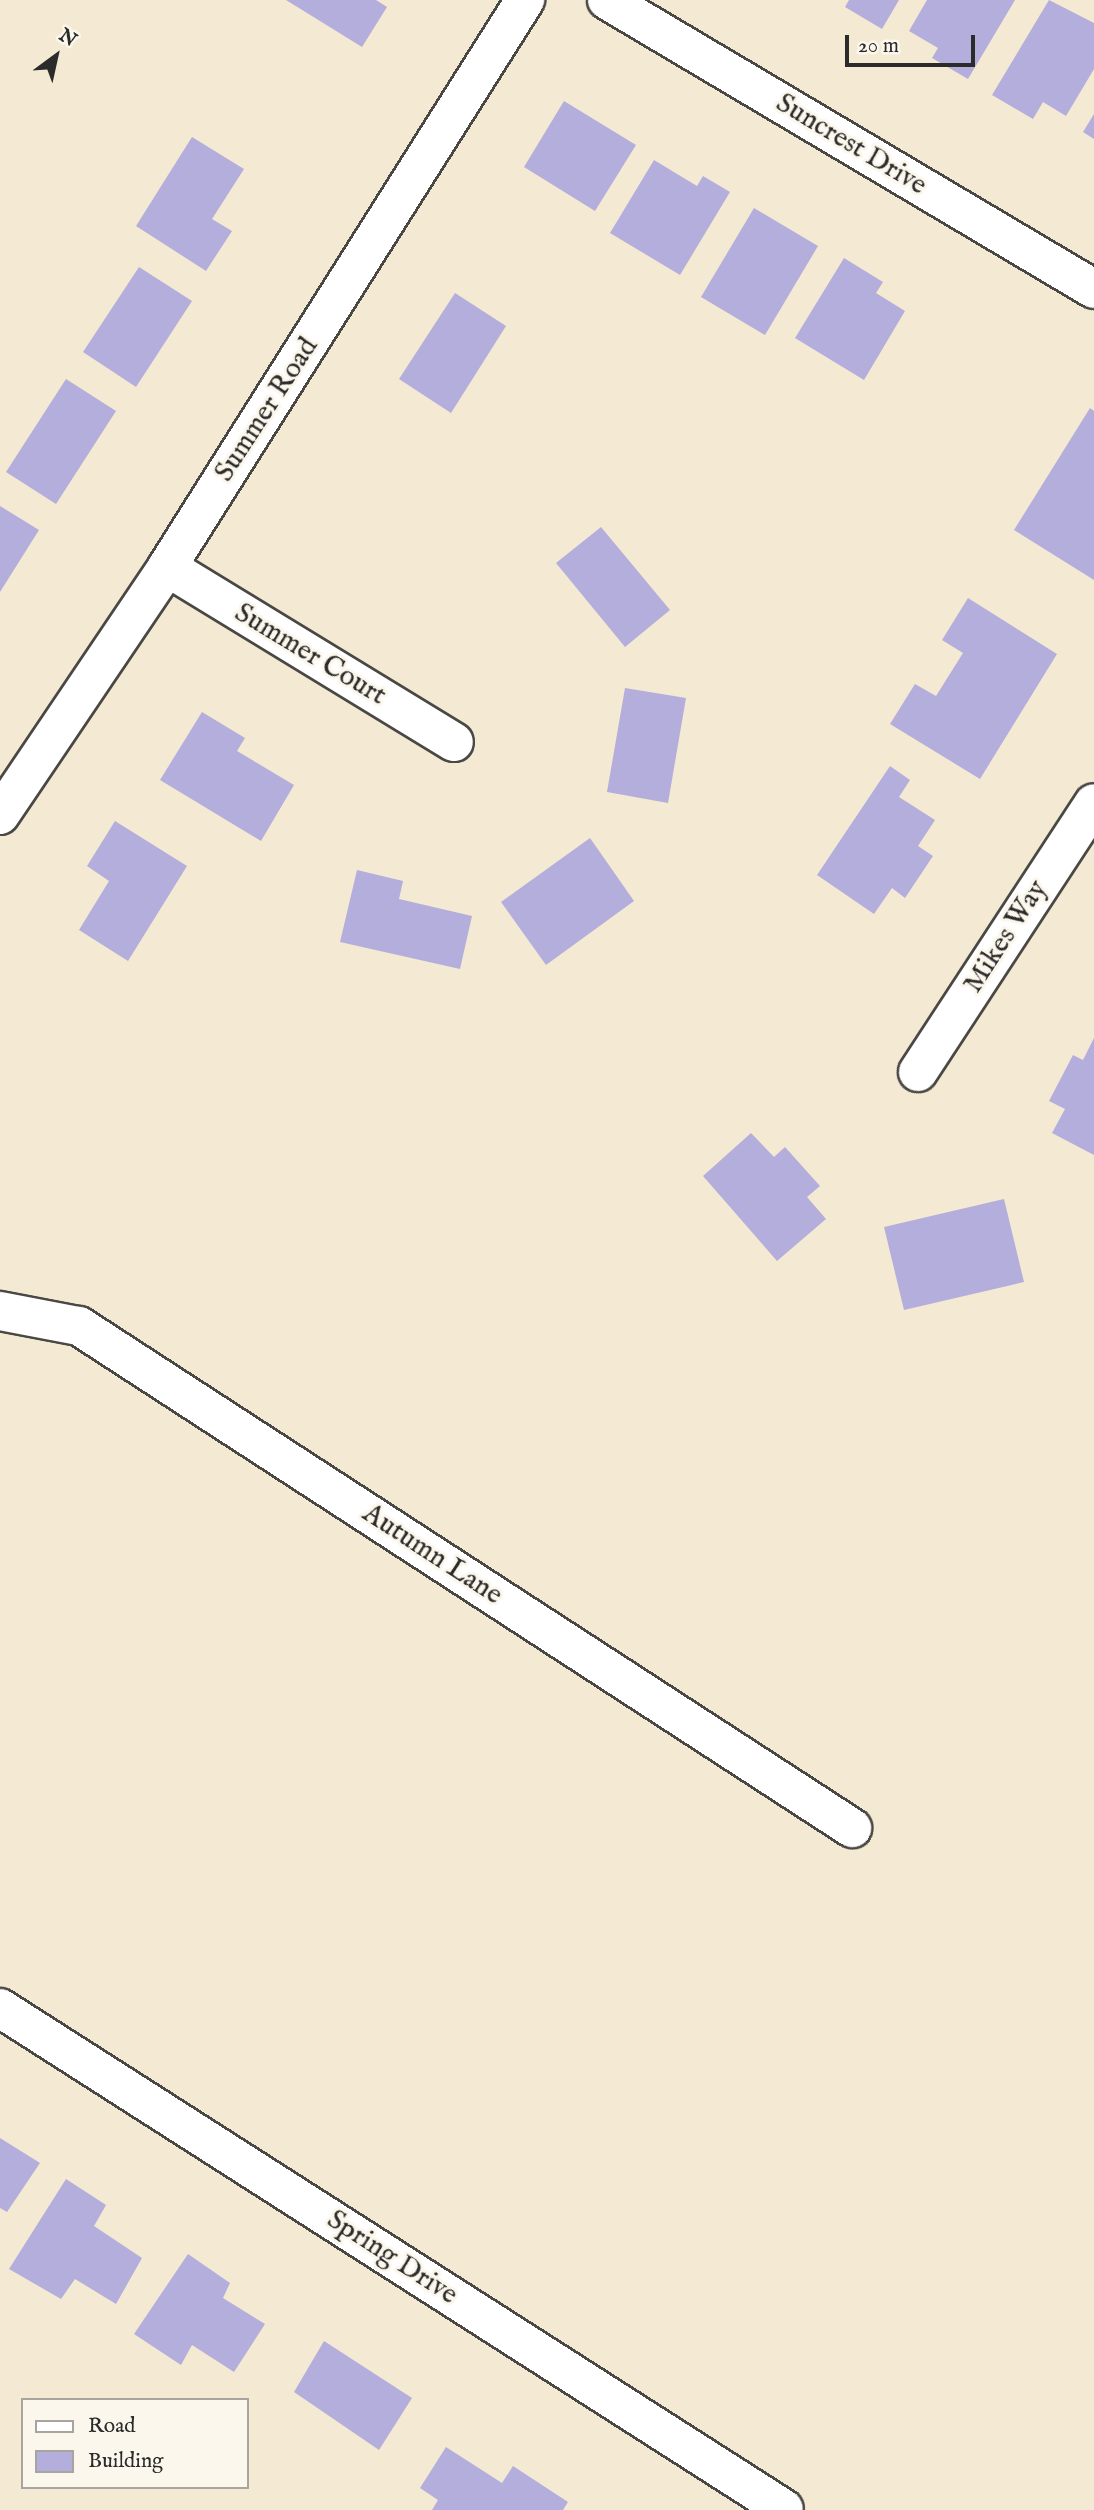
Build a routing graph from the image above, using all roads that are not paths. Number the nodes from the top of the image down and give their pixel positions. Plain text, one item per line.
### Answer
1 (525, 0) edge
2 (607, 0) edge
3 (1094, 289) edge
4 (167, 567) junction
5 (454, 742) dead end
6 (1094, 803) edge
7 (0, 816) edge
8 (918, 1072) dead end
9 (0, 1311) edge
10 (852, 1828) dead end
11 (0, 2008) edge
12 (784, 2509) edge

1 - 4 street, Summer Road
2 - 3 street, Suncrest Drive
4 - 5 street, Summer Court
4 - 7 street, Summer Road
6 - 8 street, Mikes Way
9 - 10 street, Autumn Lane
11 - 12 street, Spring Drive

